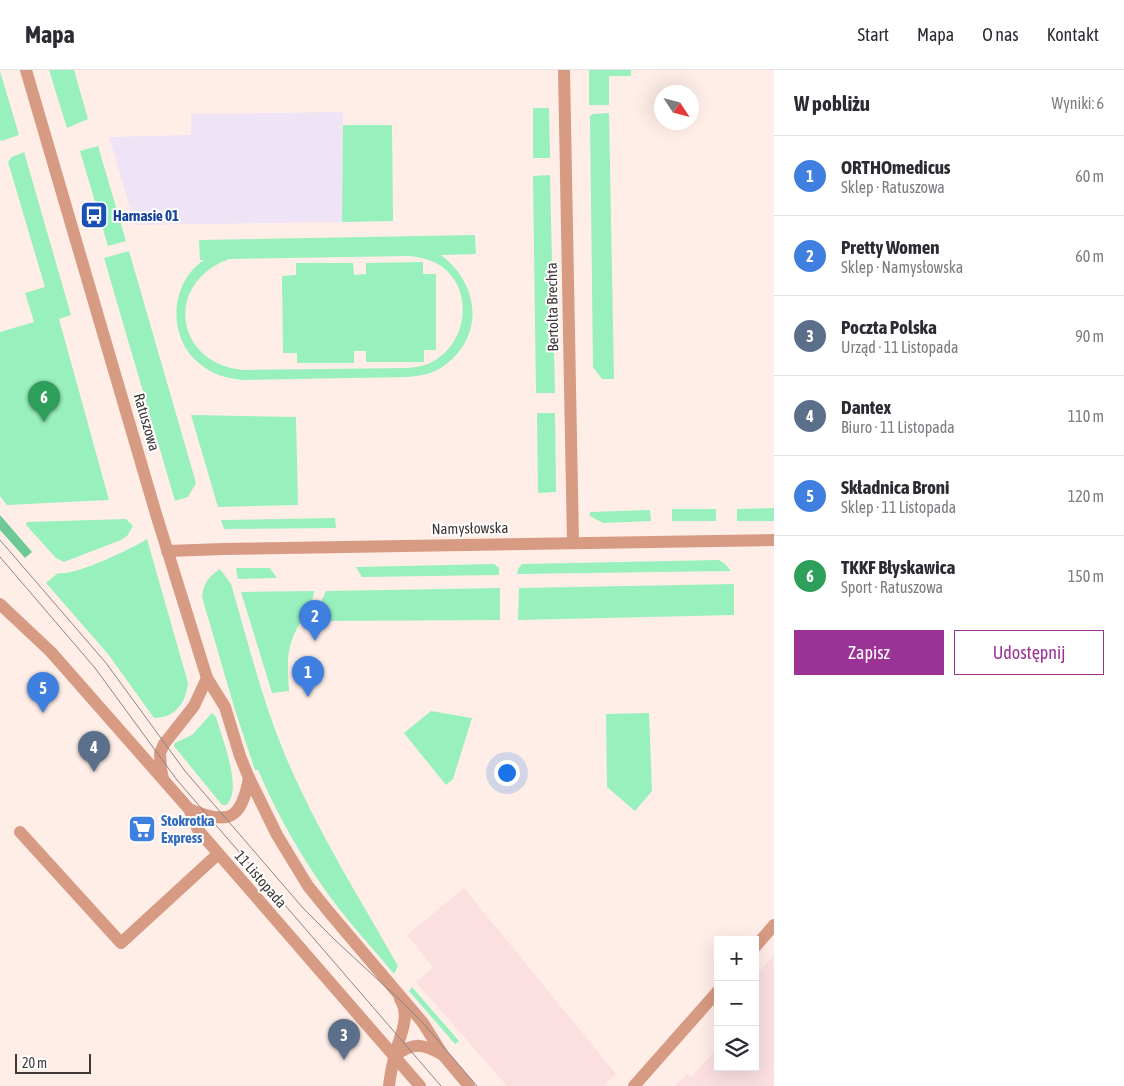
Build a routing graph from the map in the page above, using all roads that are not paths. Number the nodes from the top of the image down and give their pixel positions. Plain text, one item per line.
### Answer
1 (26, 70) edge
2 (564, 70) edge
3 (774, 540) edge
4 (573, 543) junction
5 (167, 551) junction
6 (0, 604) edge
7 (207, 678) junction
8 (249, 778) junction
9 (163, 780) junction
10 (189, 809) junction
11 (20, 832) dead end
12 (218, 854) junction
13 (774, 925) edge
14 (759, 942) edge
15 (395, 990) junction
16 (714, 996) edge
17 (442, 1055) junction
18 (394, 1056) junction
19 (389, 1086) edge
20 (420, 1086) edge
21 (469, 1086) edge
22 (634, 1086) edge

1 - 5 street, Ratuszowa
2 - 4 street, Bertolta Brechta
3 - 4 street, Namysłowska
4 - 5 street, Namysłowska
5 - 7 street, Ratuszowa
6 - 9 street, 11 Listopada
7 - 8 street, Ratuszowa
7 - 9 street
8 - 10 street
8 - 15 street, 11 Listopada
9 - 10 street, 11 Listopada
10 - 12 street, 11 Listopada
11 - 12 street
12 - 18 street, 11 Listopada
13 - 14 street
15 - 17 street, 11 Listopada
15 - 18 street
16 - 22 street
17 - 18 street
17 - 21 street, 11 Listopada
18 - 19 street
18 - 20 street, 11 Listopada

